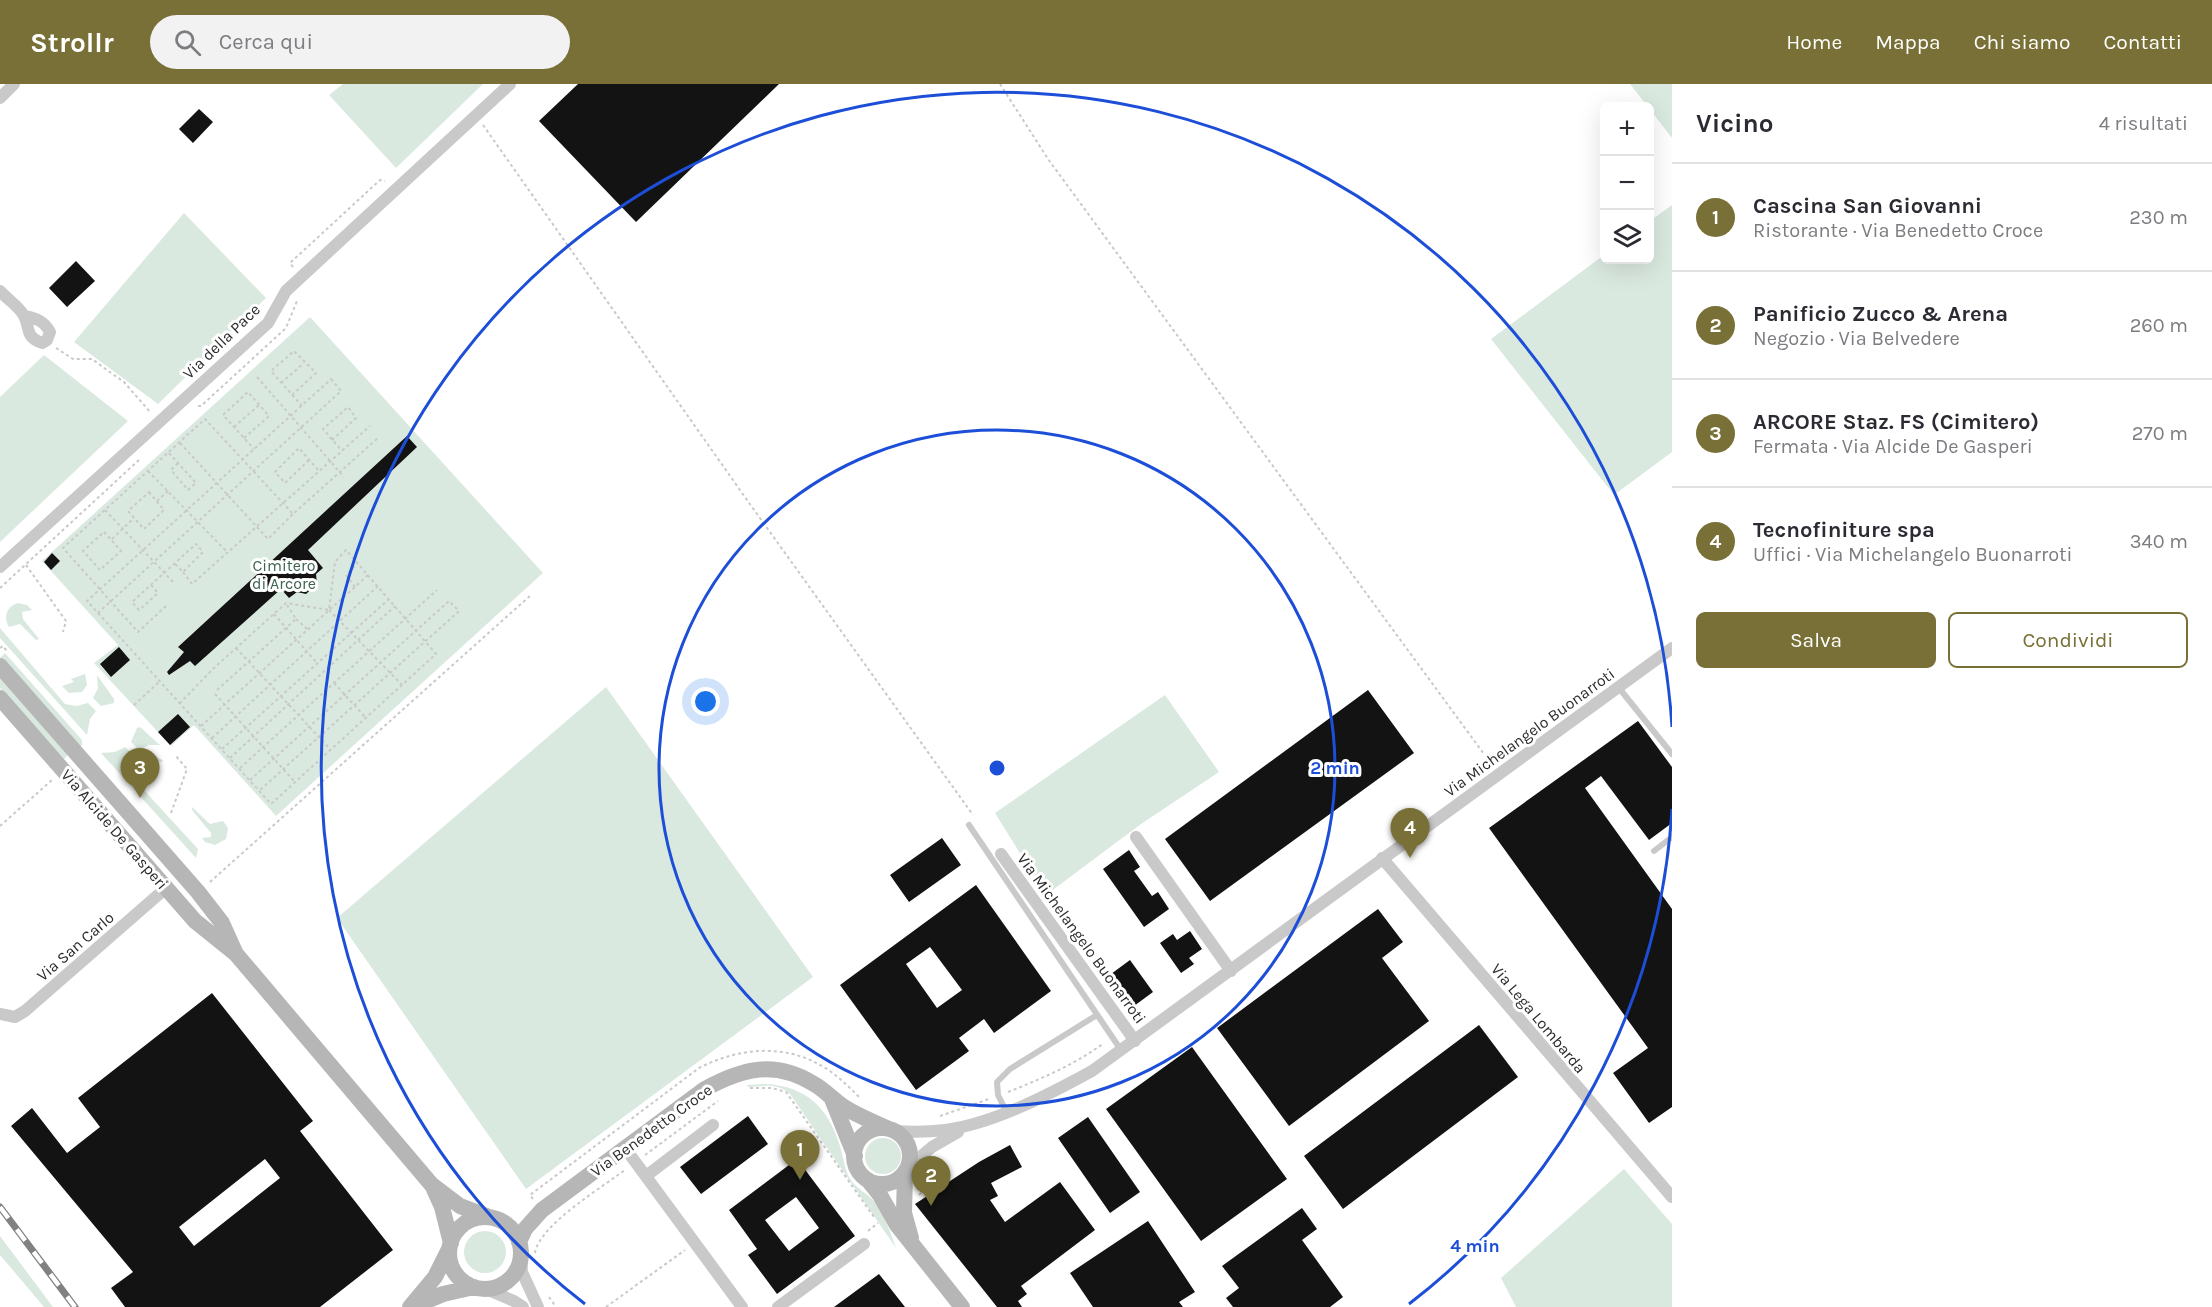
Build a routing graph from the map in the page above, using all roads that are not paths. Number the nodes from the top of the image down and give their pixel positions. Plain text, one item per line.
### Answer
1 (14, 84) edge
2 (510, 84) edge
3 (0, 98) edge
4 (0, 291) edge
5 (47, 340) road end
6 (0, 567) edge
7 (1672, 648) edge
8 (0, 666) edge
9 (1618, 687) junction
10 (0, 698) edge
11 (1672, 754) edge
12 (969, 825) dead end
13 (1136, 837) dead end
14 (1672, 837) edge
15 (1654, 851) dead end
16 (1001, 854) dead end
17 (1382, 858) junction
18 (183, 875) junction
19 (166, 888) junction
20 (236, 954) junction
21 (1231, 971) junction
22 (0, 1014) edge
23 (1097, 1015) junction
24 (1135, 1041) junction
25 (1122, 1050) junction
26 (832, 1099) junction
27 (1006, 1111) junction
28 (972, 1124) junction
29 (713, 1125) dead end
30 (892, 1130) junction
31 (625, 1148) junction
32 (855, 1156) junction
33 (906, 1170) junction
34 (646, 1176) junction
35 (868, 1180) junction
36 (431, 1184) junction
37 (1672, 1197) edge
38 (542, 1210) junction
39 (493, 1218) junction
40 (864, 1244) dead end
41 (450, 1246) junction
42 (914, 1247) junction
43 (525, 1251) junction
44 (480, 1288) junction
45 (411, 1307) edge
46 (523, 1307) edge
47 (538, 1307) edge
48 (742, 1307) edge
49 (777, 1307) edge
50 (962, 1307) edge

1 - 3 street
2 - 6 street, Via della Pace
4 - 5 street
7 - 9 street, Via Michelangelo Buonarroti
8 - 18 street, Via Alcide De Gasperi
9 - 11 lane
9 - 17 street, Via Michelangelo Buonarroti
10 - 19 street, Via Alcide De Gasperi
12 - 23 lane
13 - 21 street
14 - 15 lane
16 - 24 street, Via Michelangelo Buonarroti
17 - 21 street, Via Michelangelo Buonarroti
17 - 37 street, Via Lega Lombarda
18 - 19 lane
18 - 20 street, Via Alcide De Gasperi
19 - 20 street, Via Alcide De Gasperi
19 - 22 street, Via San Carlo
20 - 36 street, Via Alcide De Gasperi
21 - 24 street, Via Michelangelo Buonarroti
23 - 25 lane
23 - 27 lane
24 - 25 street, Via Michelangelo Buonarroti
25 - 27 street, Via Michelangelo Buonarroti
26 - 30 street, Via Benedetto Croce
26 - 31 street, Via Benedetto Croce
26 - 32 street
27 - 28 street, Via Michelangelo Buonarroti
28 - 30 street, Via Michelangelo Buonarroti
28 - 33 street, Via Michelangelo Buonarroti
29 - 34 street
30 - 32 street
30 - 33 street
31 - 34 street
31 - 38 street, Via Benedetto Croce
32 - 35 street
33 - 35 street
33 - 42 street
34 - 48 street
35 - 42 street
36 - 39 street, Via Alcide De Gasperi
36 - 41 street, Via Alcide De Gasperi
38 - 39 street, Via Benedetto Croce
38 - 43 street, Via Benedetto Croce
39 - 41 street
39 - 43 street
40 - 49 street
41 - 44 street
41 - 45 street
42 - 50 street
43 - 44 street
43 - 47 street
44 - 45 street
44 - 46 street

